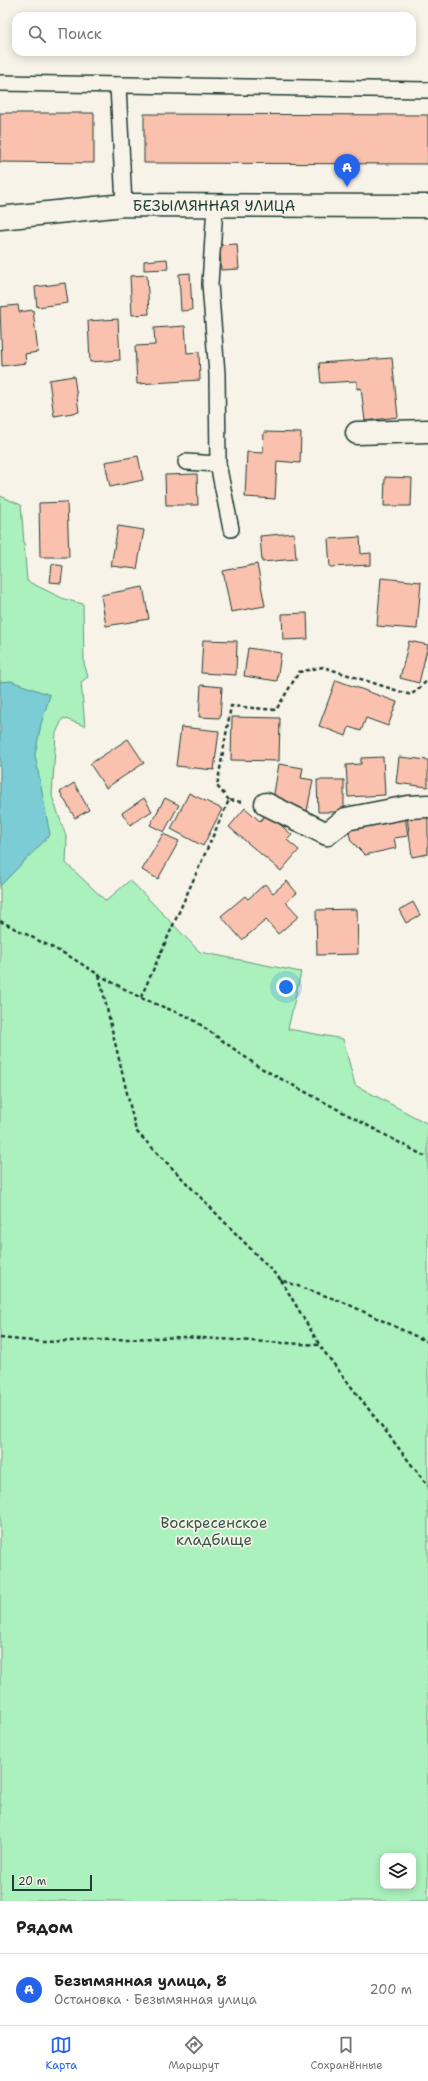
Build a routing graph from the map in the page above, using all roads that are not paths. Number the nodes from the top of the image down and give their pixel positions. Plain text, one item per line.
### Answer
1 (0, 83) edge
2 (118, 85) junction
3 (428, 90) edge
4 (124, 205) junction
5 (428, 206) edge
6 (215, 207) junction
7 (0, 218) edge
8 (428, 431) edge
9 (357, 433) dead end
10 (186, 462) dead end
11 (218, 464) junction
12 (231, 529) dead end
13 (266, 804) road end
14 (428, 806) edge

1 - 2 lane
2 - 3 lane
2 - 4 lane
4 - 6 street, БЕЗЫМЯННАЯ УЛИЦА
4 - 7 street, БЕЗЫМЯННАЯ УЛИЦА
5 - 6 street, БЕЗЫМЯННАЯ УЛИЦА
6 - 11 lane
8 - 9 street
10 - 11 lane
11 - 12 lane
13 - 14 street

